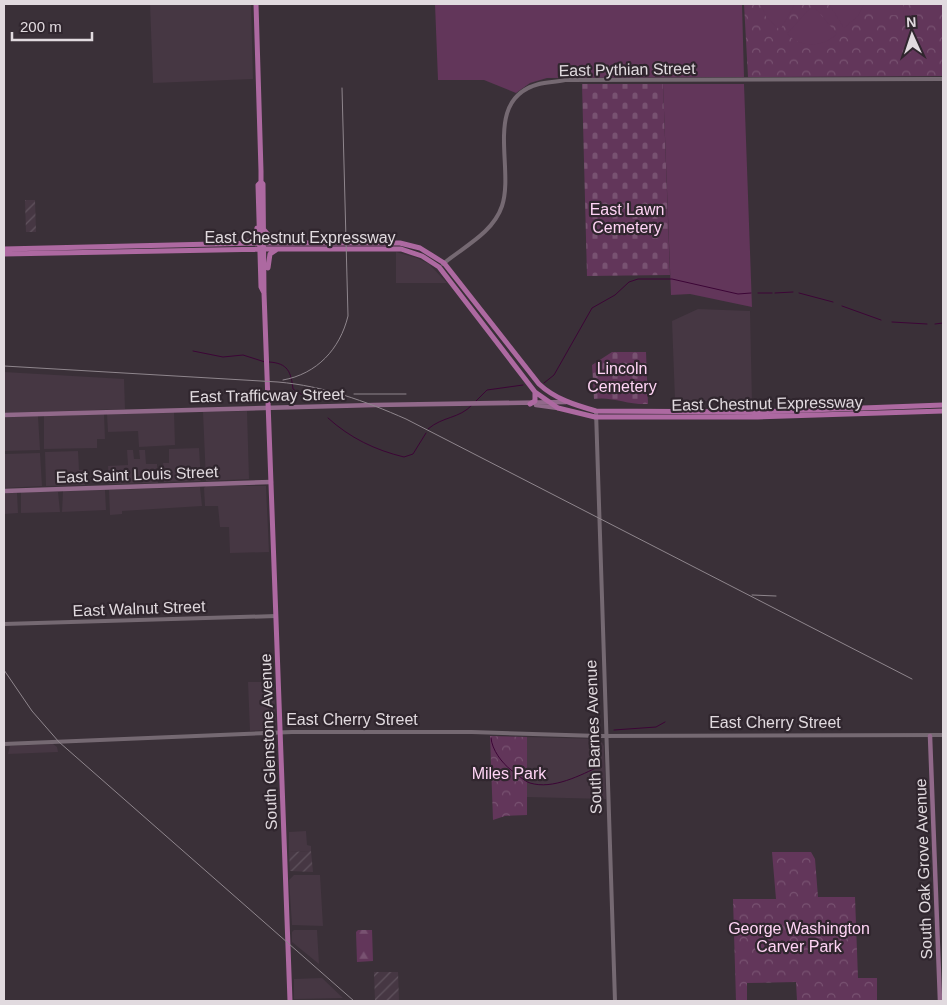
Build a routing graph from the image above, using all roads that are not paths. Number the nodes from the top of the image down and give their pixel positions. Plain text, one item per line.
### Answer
1 (256, 4) edge
2 (943, 79) edge
3 (261, 182) junction
4 (259, 226) junction
5 (265, 230) junction
6 (319, 243) junction
7 (239, 244) junction
8 (262, 246) junction
9 (4, 249) edge
10 (279, 249) junction
11 (201, 250) junction
12 (4, 254) edge
13 (260, 262) junction
14 (441, 265) junction
15 (266, 286) junction
16 (264, 293) junction
17 (534, 392) junction
18 (549, 402) junction
19 (568, 403) junction
20 (530, 404) junction
21 (943, 405) edge
22 (558, 408) junction
23 (943, 411) edge
24 (595, 414) junction
25 (4, 415) edge
26 (271, 482) junction
27 (4, 491) edge
28 (276, 616) junction
29 (4, 624) edge
30 (280, 732) junction
31 (607, 735) junction
32 (930, 736) junction
33 (943, 736) edge
34 (4, 744) edge
35 (290, 1001) edge
36 (615, 1001) edge
37 (940, 1001) edge

1 - 3 main road
2 - 14 street, East Pythian Street
3 - 4 main road
3 - 5 main road
4 - 7 main road
4 - 8 main road
5 - 6 main road
5 - 8 main road
6 - 8 main road, East Chestnut Expressway
6 - 14 main road, East Chestnut Expressway
7 - 8 main road, East Chestnut Expressway
7 - 9 main road, East Chestnut Expressway
8 - 10 main road, East Chestnut Expressway
8 - 11 main road, East Chestnut Expressway
8 - 13 main road
8 - 15 main road
10 - 14 main road, East Chestnut Expressway
10 - 15 main road
11 - 12 main road, East Chestnut Expressway
11 - 13 main road
13 - 16 main road
14 - 17 main road, East Chestnut Expressway
14 - 19 main road, East Chestnut Expressway
15 - 16 main road
16 - 26 main road, South Glenstone Avenue
17 - 18 main road, East Chestnut Expressway
17 - 20 main road
18 - 19 main road, East Trafficway Street
18 - 20 main road, East Trafficway Street
18 - 22 main road, East Chestnut Expressway
19 - 24 main road, East Chestnut Expressway
20 - 22 main road, East Trafficway Street
20 - 25 main road, East Trafficway Street
21 - 24 main road, East Chestnut Expressway
22 - 24 main road, East Chestnut Expressway
23 - 24 main road, East Chestnut Expressway
24 - 31 street, South Barnes Avenue
26 - 27 main road, East Saint Louis Street
26 - 28 main road, South Glenstone Avenue
28 - 29 street, East Walnut Street
28 - 30 main road, South Glenstone Avenue
30 - 31 street, East Cherry Street
30 - 34 street, East Cherry Street
30 - 35 main road, South Glenstone Avenue
31 - 32 street, East Cherry Street
31 - 36 street, South Barnes Avenue
32 - 33 street, East Cherry Street
32 - 37 main road, South Oak Grove Avenue

